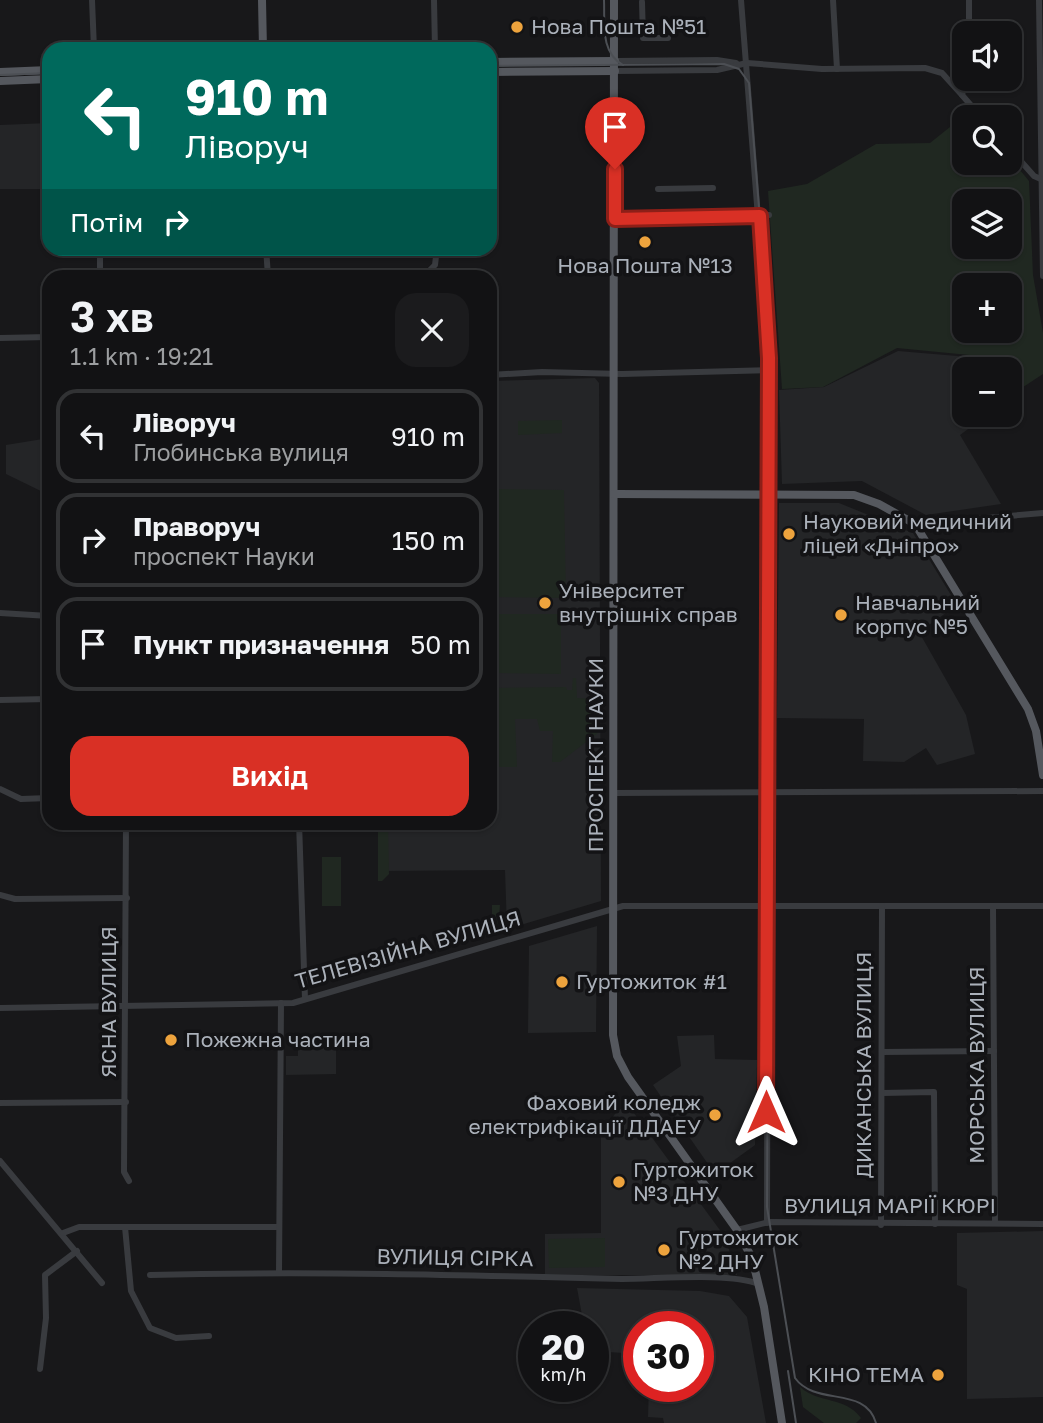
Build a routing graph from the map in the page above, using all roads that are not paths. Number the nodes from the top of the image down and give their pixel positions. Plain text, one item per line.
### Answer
1 (92, 0) edge
2 (262, 0) edge
3 (434, 0) edge
4 (614, 0) edge
5 (741, 0) edge
6 (833, 0) edge
7 (969, 0) edge
8 (1039, 0) edge
9 (642, 2) dead end
10 (969, 21) edge
11 (668, 38) dead end
12 (94, 42) edge
13 (263, 42) edge
14 (435, 42) edge
15 (615, 61) junction
16 (497, 62) edge
17 (738, 63) junction
18 (747, 63) junction
19 (836, 69) junction
20 (42, 70) edge
21 (615, 71) junction
22 (0, 72) edge
23 (497, 72) edge
24 (42, 79) edge
25 (0, 81) edge
26 (1042, 88) edge
27 (963, 91) edge
28 (962, 96) junction
29 (970, 105) edge
30 (1022, 162) edge
31 (1043, 180) edge
32 (713, 188) dead end
33 (658, 189) dead end
34 (769, 215) dead end
35 (760, 216) junction
36 (615, 219) junction
37 (1043, 276) edge
38 (42, 337) edge
39 (0, 338) edge
40 (769, 370) junction
41 (614, 373) junction
42 (497, 375) edge
43 (614, 494) junction
44 (768, 494) junction
45 (1043, 513) edge
46 (915, 524) junction
47 (0, 613) edge
48 (42, 616) edge
49 (42, 699) edge
50 (0, 700) edge
51 (1043, 775) edge
52 (0, 789) edge
53 (1043, 791) edge
54 (613, 793) junction
55 (767, 794) junction
56 (42, 798) edge
57 (126, 830) edge
58 (299, 830) edge
59 (0, 895) edge
60 (127, 898) junction
61 (766, 905) junction
62 (882, 906) junction
63 (1043, 906) edge
64 (993, 907) junction
65 (613, 909) junction
66 (305, 999) junction
67 (281, 1003) junction
68 (127, 1007) junction
69 (0, 1008) edge
70 (994, 1051) junction
71 (882, 1052) junction
72 (882, 1093) junction
73 (0, 1102) edge
74 (126, 1102) junction
75 (0, 1161) edge
76 (129, 1181) dead end
77 (767, 1223) junction
78 (995, 1223) junction
79 (935, 1224) junction
80 (1043, 1224) edge
81 (881, 1225) junction
82 (125, 1227) junction
83 (278, 1227) junction
84 (737, 1230) junction
85 (63, 1233) junction
86 (76, 1251) junction
87 (279, 1273) junction
88 (150, 1275) dead end
89 (102, 1283) dead end
90 (759, 1284) junction
91 (209, 1336) dead end
92 (40, 1369) dead end
93 (782, 1423) edge

1 - 12 street
2 - 13 main road
3 - 14 street
4 - 15 main road, ПРОСПЕКТ НАУКИ
5 - 18 street
6 - 19 street
7 - 10 street
8 - 26 street
9 - 11 street
15 - 16 main road
15 - 17 street
15 - 21 main road, ПРОСПЕКТ НАУКИ
17 - 18 street
17 - 21 street
18 - 19 street
18 - 35 street
19 - 28 street
20 - 22 main road
21 - 23 main road
21 - 36 main road, ПРОСПЕКТ НАУКИ
24 - 25 main road
26 - 31 street
27 - 28 street
28 - 29 street
30 - 31 street
31 - 37 street
32 - 33 street
34 - 35 street
35 - 36 street
35 - 40 street
36 - 41 main road, ПРОСПЕКТ НАУКИ
38 - 39 street
40 - 41 street
40 - 44 street
41 - 42 street
41 - 43 main road, ПРОСПЕКТ НАУКИ
43 - 44 main road
43 - 54 main road, ПРОСПЕКТ НАУКИ
44 - 46 main road
44 - 55 street
45 - 46 street
46 - 51 main road
47 - 48 street
49 - 50 street
52 - 56 street
53 - 55 street
54 - 55 street
54 - 65 main road, ПРОСПЕКТ НАУКИ
55 - 61 street
57 - 60 street, ЯСНА ВУЛИЦЯ
58 - 66 street
59 - 60 street
60 - 68 street, ЯСНА ВУЛИЦЯ
61 - 62 street, ТЕЛЕВІЗІЙНА ВУЛИЦЯ
61 - 65 street, ТЕЛЕВІЗІЙНА ВУЛИЦЯ
61 - 77 street
62 - 64 street, ТЕЛЕВІЗІЙНА ВУЛИЦЯ
62 - 71 street, ДИКАНСЬКА ВУЛИЦЯ
63 - 64 street, ТЕЛЕВІЗІЙНА ВУЛИЦЯ
64 - 70 street, МОРСЬКА ВУЛИЦЯ
65 - 66 street, ТЕЛЕВІЗІЙНА ВУЛИЦЯ
65 - 84 main road, ПРОСПЕКТ НАУКИ
66 - 67 street, ТЕЛЕВІЗІЙНА ВУЛИЦЯ
67 - 68 street, ТЕЛЕВІЗІЙНА ВУЛИЦЯ
67 - 83 street
68 - 69 street, ТЕЛЕВІЗІЙНА ВУЛИЦЯ
68 - 74 street, ЯСНА ВУЛИЦЯ
70 - 71 street
70 - 78 street, МОРСЬКА ВУЛИЦЯ
71 - 72 street, ДИКАНСЬКА ВУЛИЦЯ
72 - 79 street
72 - 81 street, ДИКАНСЬКА ВУЛИЦЯ
73 - 74 street
74 - 76 street, ЯСНА ВУЛИЦЯ
75 - 85 street
77 - 81 street, ВУЛИЦЯ МАРІЇ КЮРІ
77 - 84 street, ВУЛИЦЯ МАРІЇ КЮРІ
78 - 79 street, ВУЛИЦЯ МАРІЇ КЮРІ
78 - 80 street, ВУЛИЦЯ МАРІЇ КЮРІ
79 - 81 street, ВУЛИЦЯ МАРІЇ КЮРІ
82 - 83 street
82 - 85 street
82 - 91 street
83 - 87 street
84 - 90 main road, ПРОСПЕКТ НАУКИ
85 - 86 street
86 - 89 street
86 - 92 street
87 - 88 street, ВУЛИЦЯ СІРКА
87 - 90 street, ВУЛИЦЯ СІРКА
90 - 93 main road, ПРОСПЕКТ НАУКИ

